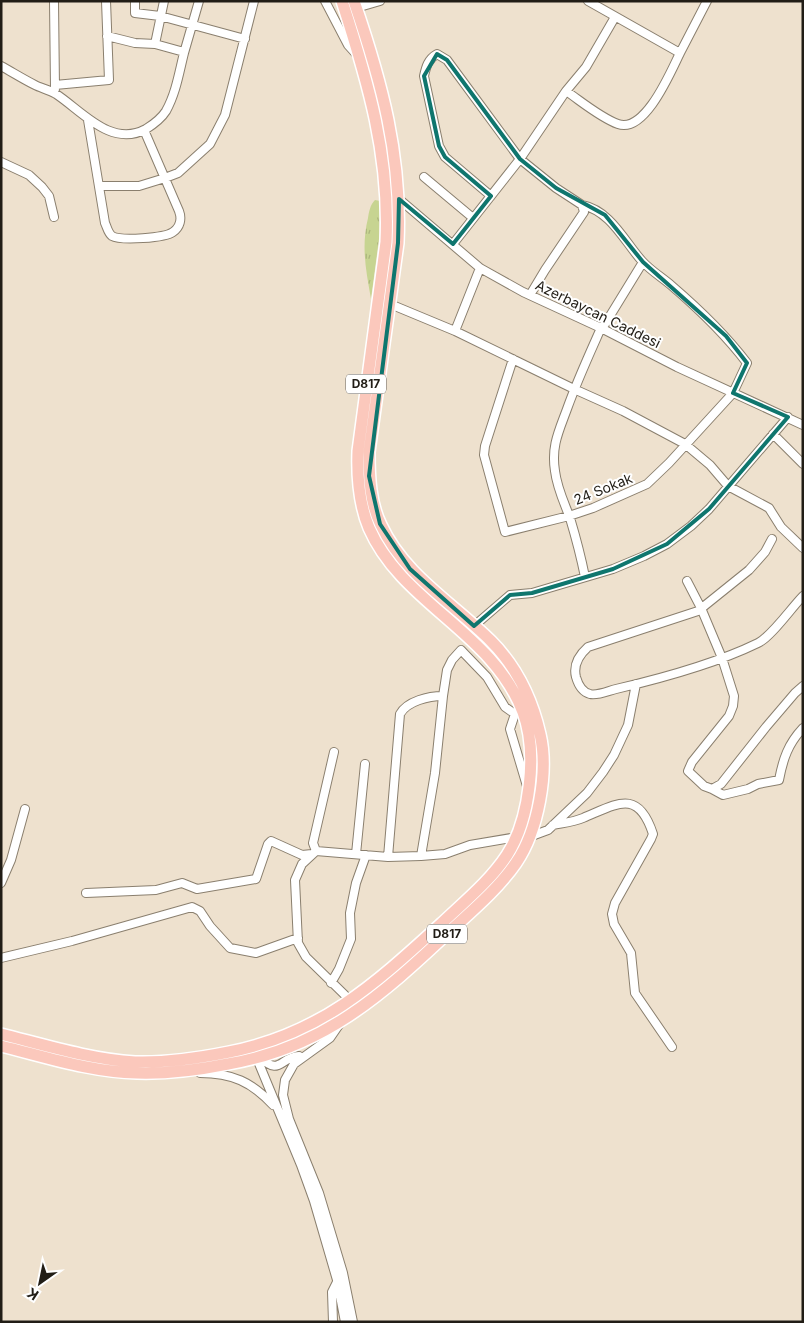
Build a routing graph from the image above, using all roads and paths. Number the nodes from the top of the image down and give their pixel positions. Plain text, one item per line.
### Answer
1 (54, 1) edge
2 (106, 1) edge
3 (135, 1) edge
4 (164, 1) edge
5 (199, 1) edge
6 (254, 1) edge
7 (325, 1) edge
8 (342, 1) edge
9 (380, 1) edge
10 (588, 1) edge
11 (707, 1) edge
12 (355, 5) edge
13 (160, 16) junction
14 (615, 17) junction
15 (192, 25) junction
16 (107, 36) junction
17 (245, 39) junction
18 (155, 44) junction
19 (184, 52) junction
20 (680, 53) junction
21 (358, 55) junction
22 (1, 66) edge
23 (55, 89) junction
24 (566, 91) junction
25 (88, 120) junction
26 (144, 130) junction
27 (520, 159) junction
28 (1, 162) edge
29 (424, 177) dead end
30 (165, 178) junction
31 (99, 186) junction
32 (491, 196) junction
33 (399, 199) junction
34 (582, 205) junction
35 (54, 217) dead end
36 (473, 218) junction
37 (453, 244) junction
38 (643, 262) junction
39 (480, 268) junction
40 (530, 295) junction
41 (390, 304) junction
42 (601, 328) junction
43 (455, 331) junction
44 (513, 359) junction
45 (574, 389) junction
46 (734, 393) junction
47 (788, 417) junction
48 (803, 425) edge
49 (773, 434) junction
50 (685, 444) junction
51 (803, 464) edge
52 (728, 486) junction
53 (569, 516) junction
54 (772, 539) dead end
55 (803, 548) edge
56 (584, 577) junction
57 (686, 581) dead end
58 (803, 596) edge
59 (701, 608) junction
60 (474, 626) junction
61 (722, 658) junction
62 (636, 684) junction
63 (803, 686) edge
64 (443, 696) junction
65 (524, 712) junction
66 (803, 728) edge
67 (334, 752) dead end
68 (365, 764) dead end
69 (712, 789) junction
70 (529, 793) junction
71 (25, 809) dead end
72 (553, 825) junction
73 (529, 836) junction
74 (517, 837) junction
75 (314, 852) junction
76 (356, 854) junction
77 (366, 855) junction
78 (421, 856) junction
79 (388, 857) junction
80 (1, 883) edge
81 (86, 893) dead end
82 (298, 938) junction
83 (1, 958) edge
84 (331, 982) junction
85 (351, 1001) junction
86 (342, 1021) junction
87 (1, 1034) edge
88 (1, 1046) edge
89 (672, 1047) dead end
90 (256, 1054) junction
91 (302, 1056) junction
92 (194, 1070) junction
93 (276, 1108) junction
94 (343, 1274) junction
95 (337, 1280) junction
96 (333, 1322) edge
97 (345, 1322) edge
98 (354, 1322) edge

1 - 23 street
2 - 16 street
3 - 13 street
4 - 13 street
5 - 15 street
6 - 17 street
7 - 21 street
8 - 21 highway, D817
9 - 12 street
10 - 14 street
11 - 20 street
12 - 33 highway, D817
13 - 15 street
13 - 18 street
14 - 20 street
14 - 24 street
15 - 17 street
15 - 19 street
16 - 18 street
16 - 23 street
17 - 30 street
18 - 19 street
19 - 26 street
20 - 24 street
21 - 65 highway, D817
22 - 23 street
23 - 25 street
24 - 27 street
25 - 26 street
25 - 31 street
26 - 30 street
27 - 32 street
27 - 32 street
27 - 34 street
28 - 35 street
29 - 36 street
30 - 31 street
30 - 31 street
32 - 36 street
33 - 37 street, Azerbaycan Caddesi
33 - 41 highway, D817
34 - 38 street
34 - 40 street
36 - 37 street
37 - 39 street, Azerbaycan Caddesi
38 - 42 street
38 - 46 street, 24 Sokak
39 - 40 street, Azerbaycan Caddesi
39 - 43 street
40 - 42 street, Azerbaycan Caddesi
41 - 43 street
41 - 60 highway, D817
42 - 45 street
42 - 46 street, Azerbaycan Caddesi
43 - 44 street
44 - 45 street
44 - 53 street, 24 Sokak
45 - 50 street
45 - 53 street
46 - 47 street, Azerbaycan Caddesi
46 - 50 street, 24 Sokak
47 - 48 street, Azerbaycan Caddesi
47 - 49 street
49 - 51 street
49 - 52 street
50 - 52 street
50 - 53 street, 24 Sokak
52 - 55 street
52 - 56 street
53 - 56 street
54 - 59 street
56 - 60 street
57 - 59 street
58 - 61 street
59 - 61 street
59 - 62 street
60 - 65 highway, D817
61 - 62 street
61 - 69 street
62 - 72 street
63 - 69 street
64 - 65 street
64 - 78 street
64 - 79 street
65 - 70 highway, D817
65 - 70 street
65 - 73 highway, D817
66 - 69 street
67 - 75 street
68 - 76 street
70 - 74 highway, D817
71 - 80 street
72 - 73 street
72 - 89 street
73 - 86 highway, D817
74 - 78 street
74 - 85 highway, D817
75 - 76 street
75 - 81 street
75 - 82 street
76 - 77 street
77 - 79 street
77 - 84 street
78 - 79 street
82 - 83 street
82 - 84 street
84 - 85 street
85 - 90 highway, D817
86 - 90 highway, D817
86 - 91 street
87 - 90 highway, D817
88 - 92 highway, D817
90 - 91 street
90 - 92 highway, D817
90 - 93 street
91 - 94 street
92 - 93 street
93 - 95 street
94 - 95 street
94 - 98 street
95 - 96 street
95 - 97 street

